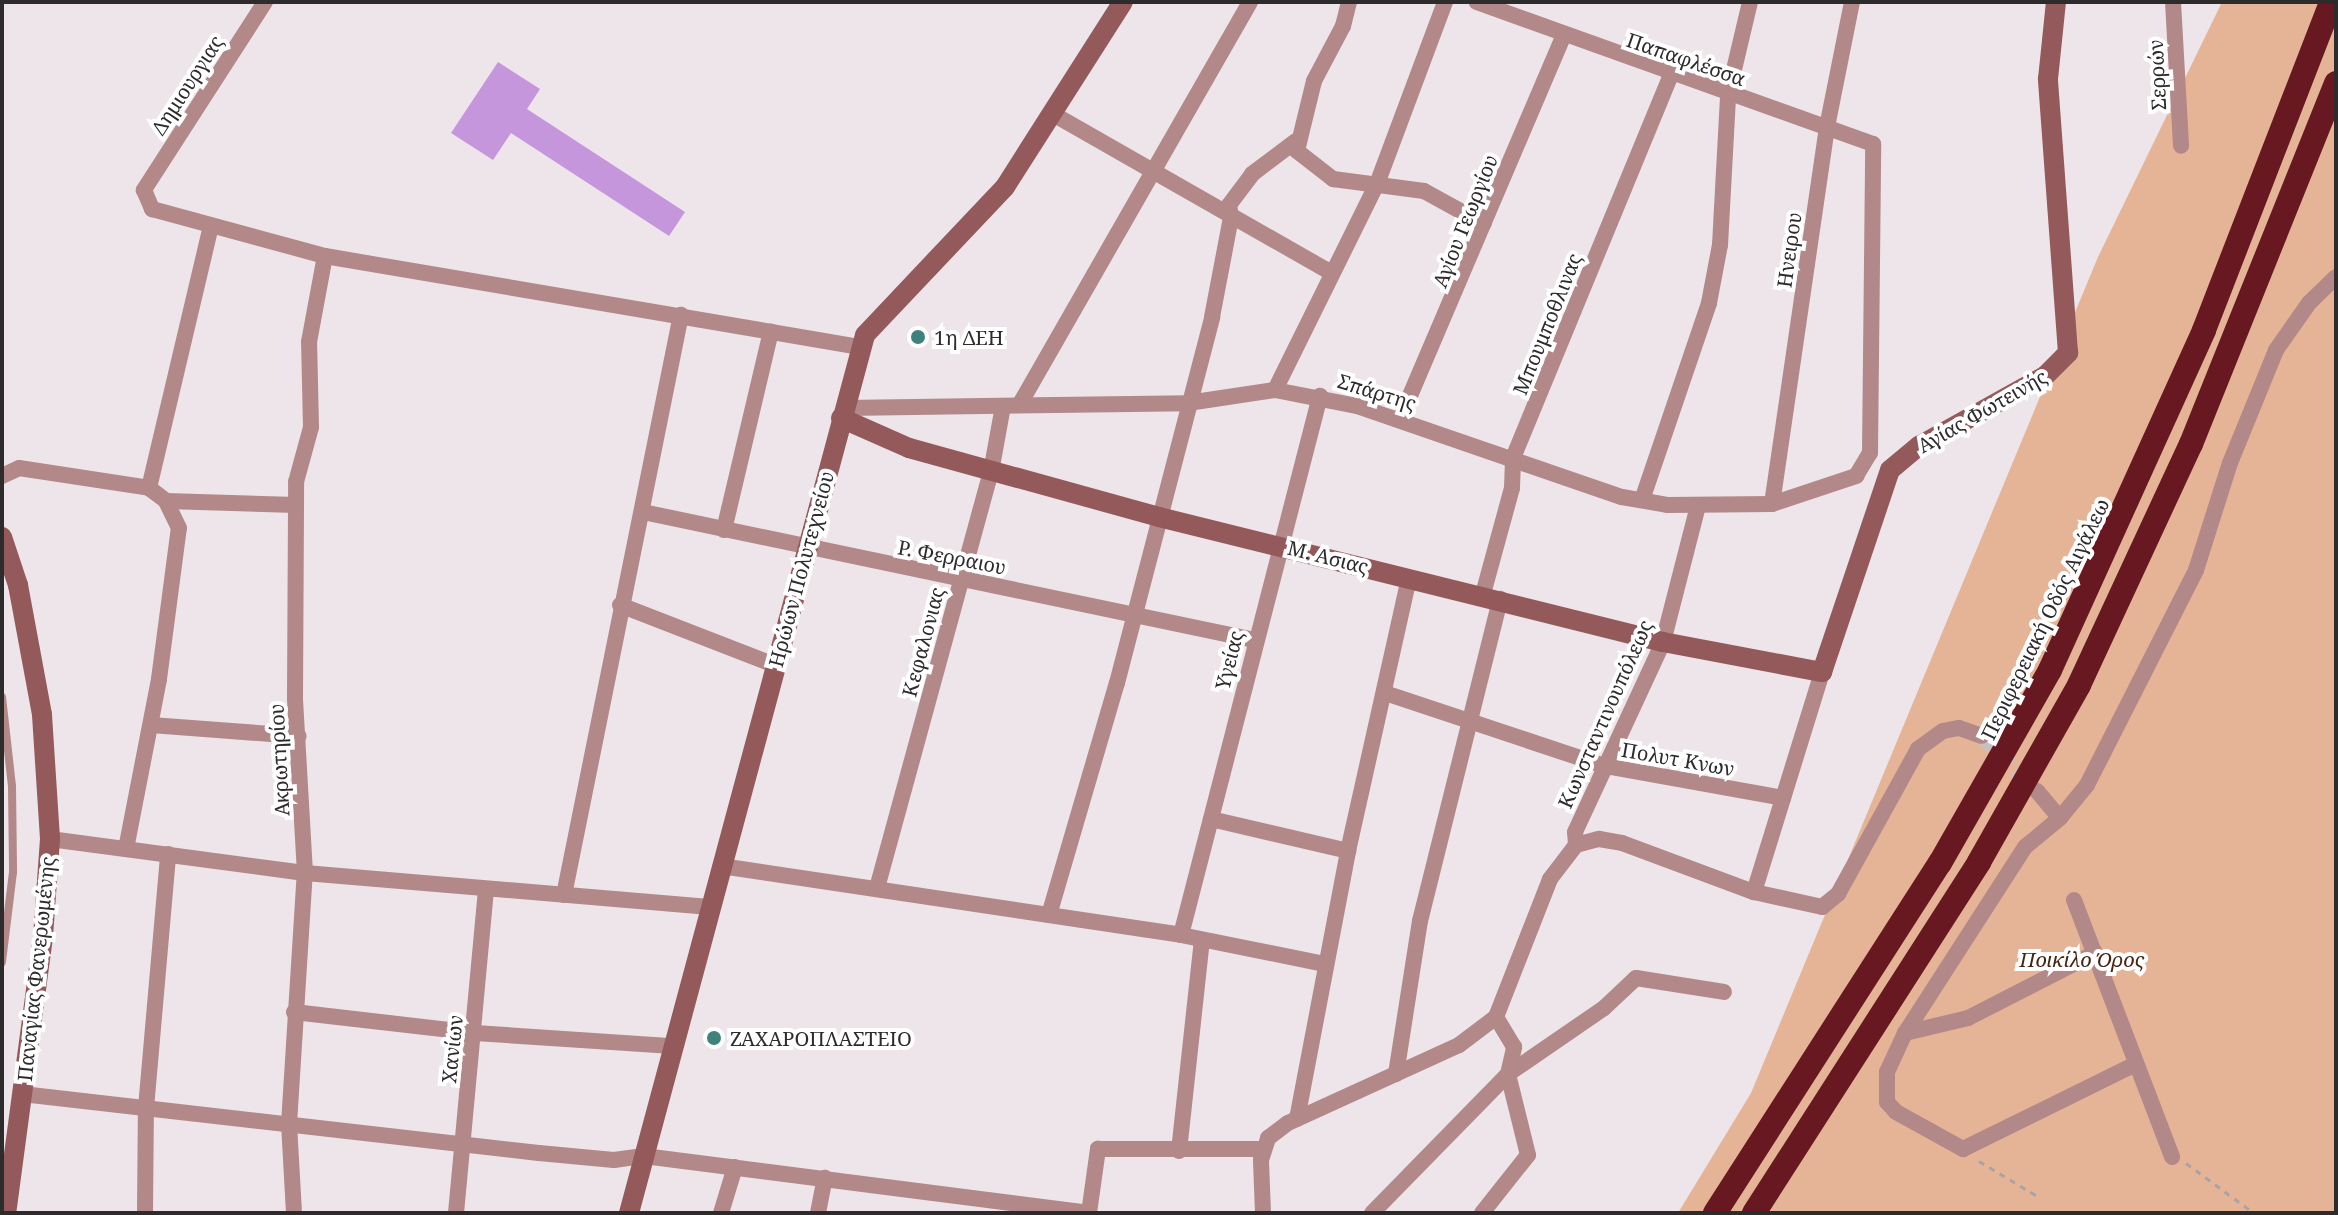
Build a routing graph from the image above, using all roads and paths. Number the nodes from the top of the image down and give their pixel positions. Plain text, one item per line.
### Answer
1 (265, 2) edge
2 (1123, 2) edge
3 (1250, 2) edge
4 (1349, 2) edge
5 (1445, 2) edge
6 (1477, 2) edge
7 (1750, 2) edge
8 (1852, 2) edge
9 (2056, 2) edge
10 (2173, 2) edge
11 (2331, 2) edge
12 (1563, 37) junction
13 (1671, 75) junction
14 (2336, 83) edge
15 (1728, 95) junction
16 (1053, 114) junction
17 (1827, 127) junction
18 (1296, 141) junction
19 (2181, 146) dead end
20 (1152, 170) junction
21 (1377, 184) junction
22 (1231, 217) junction
23 (1484, 224) junction
24 (211, 226) junction
25 (325, 256) junction
26 (1330, 272) junction
27 (2336, 277) edge
28 (681, 315) junction
29 (771, 331) junction
30 (860, 347) junction
31 (1275, 390) junction
32 (1320, 396) junction
33 (1021, 402) junction
34 (1188, 403) junction
35 (1003, 406) junction
36 (842, 413) junction
37 (1400, 419) junction
38 (1870, 453) joint
39 (1513, 458) junction
40 (991, 472) junction
41 (2, 476) edge
42 (149, 488) junction
43 (1642, 500) junction
44 (166, 501) junction
45 (1772, 504) junction
46 (296, 505) junction
47 (1698, 506) junction
48 (643, 512) junction
49 (1159, 517) junction
50 (724, 530) junction
51 (2, 537) edge
52 (1281, 545) junction
53 (806, 550) junction
54 (1409, 578) junction
55 (961, 579) junction
56 (1492, 596) junction
57 (620, 605) junction
58 (1132, 615) junction
59 (1254, 640) junction
60 (1663, 642) junction
61 (775, 665) junction
62 (1822, 672) junction
63 (1385, 693) junction
64 (2, 697) edge
65 (1471, 724) junction
66 (151, 725) junction
67 (299, 736) junction
68 (1982, 736) tunnel mouth
69 (1605, 766) junction
70 (2037, 791) tunnel mouth
71 (1783, 798) junction
72 (2060, 818) junction
73 (1211, 819) junction
74 (50, 839) junction
75 (1576, 845) junction
76 (126, 849) junction
77 (1348, 851) junction
78 (168, 854) junction
79 (721, 866) junction
80 (305, 873) junction
81 (877, 888) junction
82 (486, 889) junction
83 (1754, 892) junction
84 (564, 895) junction
85 (2074, 900) dead end
86 (710, 907) junction
87 (1049, 915) junction
88 (1181, 935) junction
89 (1202, 940) junction
90 (2095, 953) junction
91 (2, 962) edge
92 (1325, 964) junction
93 (1724, 992) dead end
94 (294, 1012) junction
95 (1496, 1017) junction
96 (475, 1033) junction
97 (1905, 1033) junction
98 (673, 1046) junction
99 (2134, 1065) junction
100 (1396, 1074) junction
101 (1508, 1074) junction
102 (22, 1094) junction
103 (146, 1108) junction
104 (1297, 1119) junction
105 (289, 1124) junction
106 (461, 1144) junction
107 (1263, 1149) junction
108 (1963, 1149) junction
109 (1179, 1151) junction
110 (644, 1156) junction
111 (2172, 1157) joint
112 (735, 1167) junction
113 (825, 1178) junction
114 (2039, 1197) dead end
115 (983, 1205) edge
116 (6, 1213) edge
117 (145, 1213) edge
118 (294, 1213) edge
119 (456, 1213) edge
120 (629, 1213) edge
121 (721, 1213) edge
122 (818, 1213) edge
123 (1088, 1213) edge
124 (1263, 1213) edge
125 (1372, 1213) edge
126 (1482, 1213) edge
127 (1715, 1213) edge
128 (1754, 1213) edge
129 (2254, 1213) edge

1 - 24 street, Δημιουργιας
2 - 16 street, Ηρώων Πολυτεχνείου
3 - 20 street
4 - 18 street
5 - 21 street
6 - 12 street, Παπαφλέσσα
7 - 15 street
8 - 17 street, Ηνειρου
9 - 62 street, Αγίας Φωτεινής
10 - 19 street, Σερρών
11 - 127 highway, Περιφερειακή Οδός Αιγάλεω
12 - 13 street, Παπαφλέσσα
12 - 23 street, Αγίου Γεωργίου
13 - 15 street, Παπαφλέσσα
13 - 39 street, Μπουμποθλινας
14 - 128 highway
15 - 17 street, Παπαφλέσσα
15 - 43 street
16 - 20 street
16 - 30 street, Ηρώων Πολυτεχνείου
17 - 38 street, Παπαφλέσσα
17 - 45 street, Ηνειρου
18 - 21 street
18 - 22 street
20 - 22 street
20 - 33 street
21 - 23 street
21 - 26 street
22 - 26 street
22 - 34 street
23 - 37 street, Αγίου Γεωργίου
24 - 25 street
24 - 42 street
25 - 28 street
25 - 46 street, Ακρωτηρίου
26 - 31 street
27 - 72 street
28 - 29 street
28 - 48 street
29 - 30 street
29 - 50 street
30 - 36 street, Ηρώων Πολυτεχνείου
31 - 32 street, Σπάρτης
31 - 34 street, Σπάρτης
32 - 37 street, Σπάρτης
32 - 52 street, Υγείας
33 - 34 street, Σπάρτης
33 - 35 street, Σπάρτης
34 - 49 street
35 - 36 street, Σπάρτης
35 - 40 street, Κεφαλονιας
36 - 40 street, Μ. Ασιας
36 - 53 street, Ηρώων Πολυτεχνείου
37 - 39 street, Σπάρτης
38 - 45 street, Σπάρτης
39 - 43 street, Σπάρτης
39 - 56 street, Μπουμποθλινας
40 - 49 street, Μ. Ασιας
40 - 55 street, Κεφαλονιας
41 - 42 street
42 - 44 street
43 - 47 street, Σπάρτης
44 - 46 street
44 - 66 street
45 - 47 street, Σπάρτης
46 - 67 street, Ακρωτηρίου
47 - 60 street, Κωνσταντινουπόλεως
48 - 50 street, Ρ. Φερραιου
48 - 57 street
49 - 52 street, Μ. Ασιας
49 - 58 street
50 - 53 street, Ρ. Φερραιου
51 - 74 street, Παναγίας Φανερωμένης
52 - 54 street, Μ. Ασιας
52 - 59 street, Υγείας
53 - 55 street, Ρ. Φερραιου
53 - 61 street, Ηρώων Πολυτεχνείου
54 - 56 street, Μ. Ασιας
54 - 63 street
55 - 58 street, Ρ. Φερραιου
55 - 81 street, Κεφαλονιας
56 - 60 street, Μ. Ασιας
56 - 65 street, Μπουμποθλινας
57 - 61 street
57 - 84 street
58 - 59 street, Ρ. Φερραιου
58 - 87 street
59 - 73 street, Υγείας
60 - 62 street, Μ. Ασιας
60 - 69 street, Κωνσταντινουπόλεως
61 - 79 street, Ηρώων Πολυτεχνείου
62 - 71 street, Αγίας Φωτεινής
63 - 65 street, Πολυτ Κνων
63 - 77 street
64 - 91 lane
65 - 69 street, Πολυτ Κνων
65 - 100 street, Μπουμποθλινας
66 - 67 street
66 - 76 street
67 - 80 street, Ακρωτηρίου
68 - 83 street
69 - 71 street, Πολυτ Κνων
69 - 75 street, Κωνσταντινουπόλεως
70 - 72 street
71 - 83 street, Αγίας Φωτεινής
72 - 97 street
73 - 77 street
73 - 88 street, Υγείας
74 - 76 street
74 - 102 street, Παναγίας Φανερωμένης
75 - 83 street
75 - 95 street, Κωνσταντινουπόλεως
76 - 78 street
77 - 92 street
78 - 80 street
78 - 103 street
79 - 81 street
79 - 86 street, Ηρώων Πολυτεχνείου
80 - 82 street
80 - 94 street, Ακρωτηρίου
81 - 87 street
82 - 84 street
82 - 96 street, Χανίων
84 - 86 street
85 - 90 street
86 - 98 street, Ηρώων Πολυτεχνείου
87 - 88 street
88 - 89 street
89 - 92 street
89 - 109 street
90 - 97 street
90 - 99 street
92 - 104 street
93 - 101 street
94 - 96 street
94 - 105 street, Ακρωτηρίου
95 - 100 street
95 - 101 street
96 - 98 street
96 - 106 street, Χανίων
97 - 108 street
98 - 110 street, Ηρώων Πολυτεχνείου
99 - 108 street
99 - 111 street
100 - 104 street
101 - 125 street
101 - 126 street
102 - 103 street
102 - 116 street, Παναγίας Φανερωμένης
103 - 105 street
103 - 117 street
104 - 107 street
105 - 106 street
105 - 118 street, Ακρωτηρίου
106 - 110 street
106 - 119 street, Χανίων
107 - 109 street
107 - 124 street
108 - 114 path
109 - 123 street
110 - 112 street
110 - 120 street, Ηρώων Πολυτεχνείου
111 - 129 path
112 - 113 street
112 - 121 street
113 - 115 street
113 - 122 street
115 - 123 street

